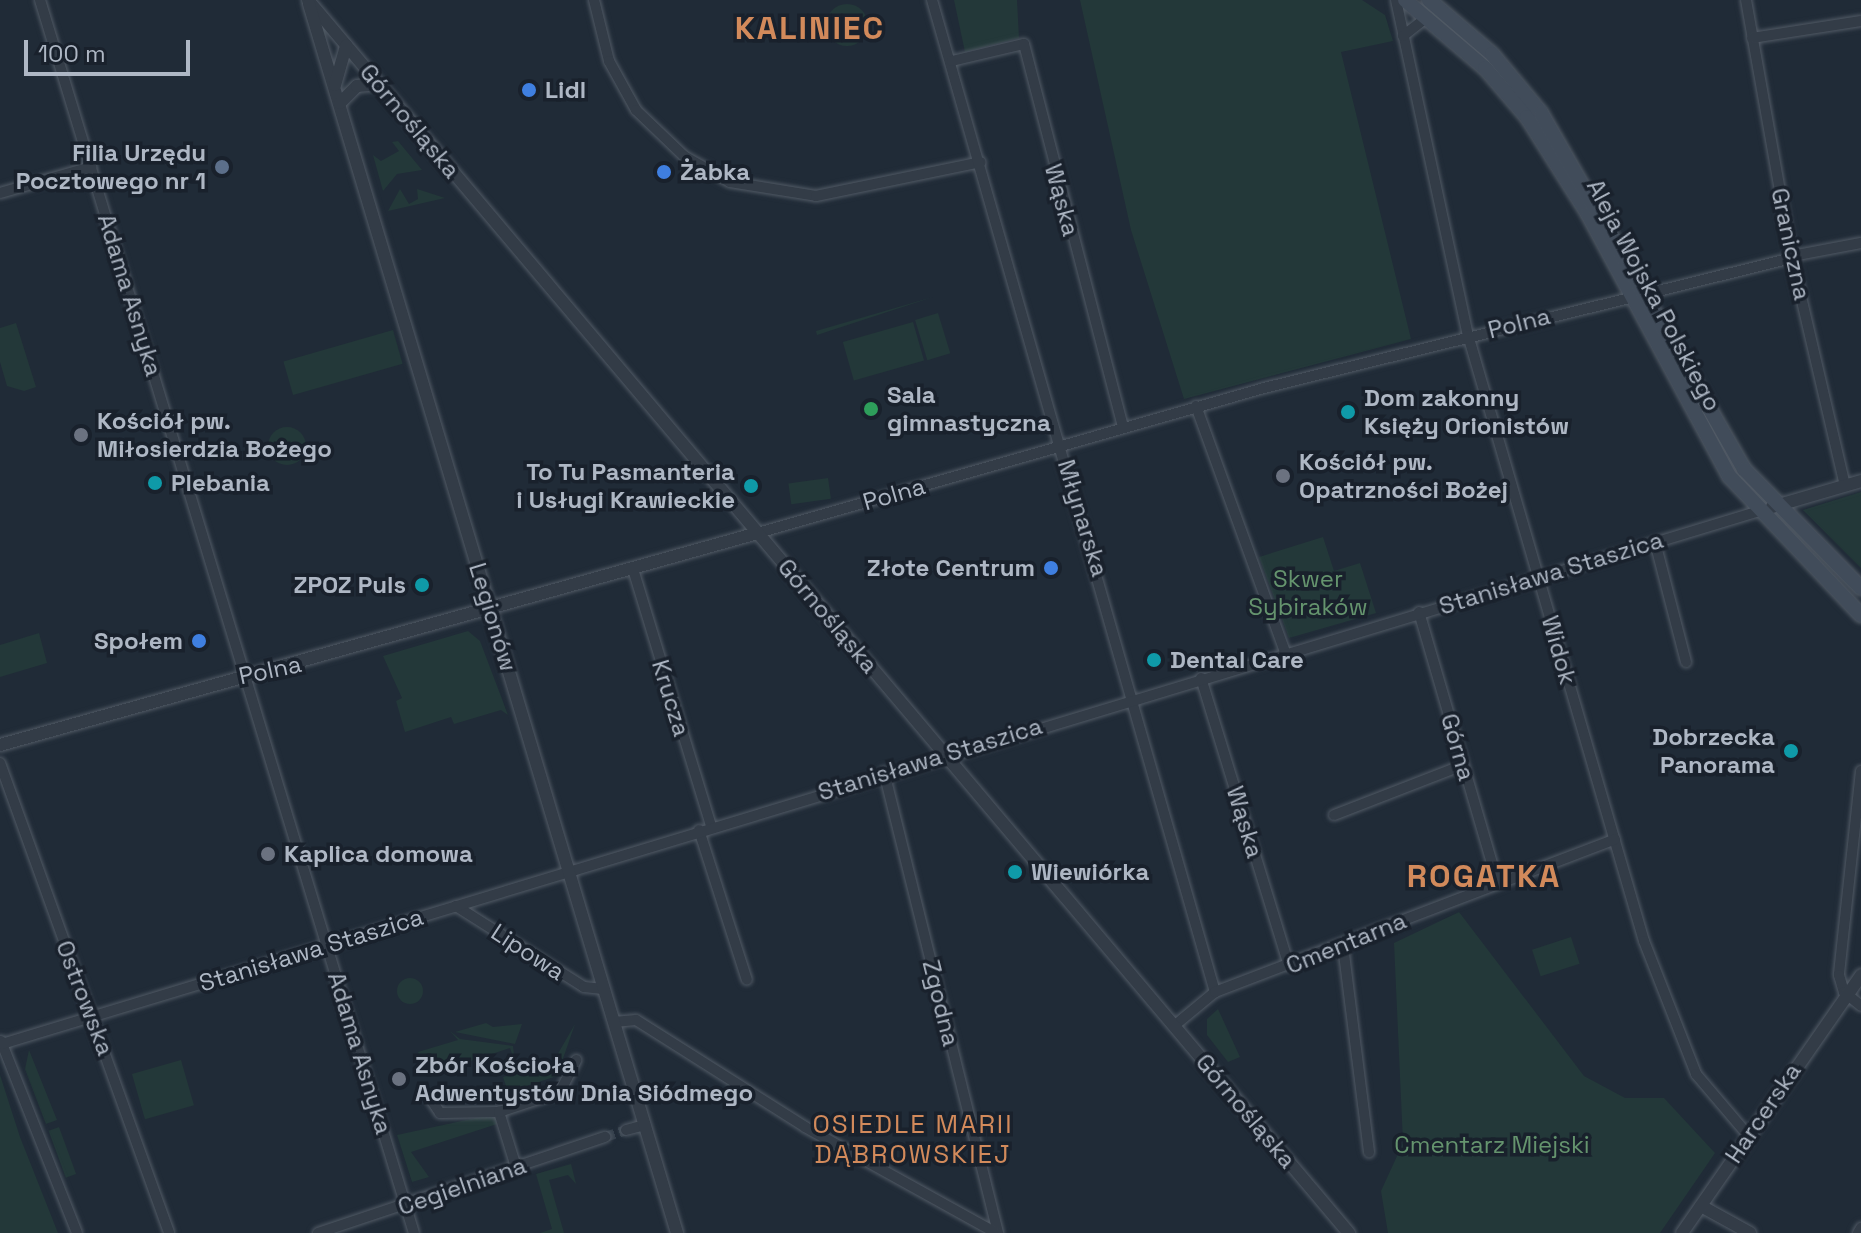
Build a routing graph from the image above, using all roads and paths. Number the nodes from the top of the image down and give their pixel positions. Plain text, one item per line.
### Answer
1 (40, 0) edge
2 (594, 0) edge
3 (932, 0) edge
4 (1396, 0) edge
5 (1405, 0) edge
6 (1429, 0) edge
7 (1746, 0) edge
8 (308, 1) edge
9 (1427, 17) junction
10 (1861, 21) edge
11 (1403, 36) junction
12 (1752, 38) junction
13 (346, 46) junction
14 (325, 60) junction
15 (952, 61) junction
16 (379, 84) junction
17 (335, 85) junction
18 (340, 103) junction
19 (981, 162) junction
20 (91, 167) junction
21 (0, 193) edge
22 (1861, 243) edge
23 (1792, 257) junction
24 (1646, 292) junction
25 (1631, 295) junction
26 (1468, 335) junction
27 (1196, 406) junction
28 (1123, 427) junction
29 (1061, 445) junction
30 (1861, 481) edge
31 (1845, 485) junction
32 (1777, 506) junction
33 (1756, 512) junction
34 (758, 533) junction
35 (1655, 542) junction
36 (633, 569) junction
37 (1538, 577) junction
38 (1861, 588) edge
39 (491, 611) junction
40 (1419, 612) junction
41 (1861, 615) edge
42 (1285, 652) junction
43 (1686, 662) dead end
44 (245, 674) junction
45 (1201, 678) junction
46 (1136, 697) junction
47 (0, 745) edge
48 (944, 754) junction
49 (0, 763) edge
50 (1463, 765) junction
51 (1861, 771) edge
52 (884, 772) junction
53 (1334, 815) dead end
54 (711, 826) junction
55 (699, 830) junction
56 (1615, 839) junction
57 (569, 870) junction
58 (1497, 881) junction
59 (456, 906) junction
60 (327, 945) junction
61 (1343, 946) junction
62 (1840, 958) junction
63 (1289, 966) junction
64 (1860, 976) edge
65 (747, 980) dead end
66 (603, 989) junction
67 (1215, 992) junction
68 (1844, 992) junction
69 (1861, 1006) edge
70 (92, 1017) junction
71 (614, 1022) junction
72 (1174, 1026) junction
73 (1, 1042) edge
74 (576, 1060) dead end
75 (430, 1098) dead end
76 (499, 1112) junction
77 (645, 1125) junction
78 (626, 1130) tunnel mouth
79 (1748, 1135) junction
80 (605, 1137) tunnel mouth
81 (1369, 1152) dead end
82 (516, 1167) junction
83 (405, 1204) junction
84 (1701, 1206) junction
85 (77, 1233) edge
86 (169, 1233) edge
87 (318, 1233) edge
88 (414, 1233) edge
89 (677, 1233) edge
90 (997, 1233) edge
91 (1349, 1233) edge
92 (1682, 1233) edge
93 (1750, 1233) edge

1 - 20 street, Adama Asnyka
2 - 19 street
3 - 15 street, Młynarska
4 - 11 street, Widok
5 - 9 main road, Aleja Wojska Polskiego
6 - 24 main road, Aleja Wojska Polskiego
7 - 12 street, Graniczna
8 - 13 street, Górnośląska
8 - 14 street, Legionów
9 - 11 street
9 - 25 main road, Aleja Wojska Polskiego
10 - 12 street
11 - 26 street, Widok
12 - 23 street, Graniczna
13 - 14 street
13 - 16 street, Górnośląska
13 - 17 street
14 - 17 street, Legionów
15 - 19 street, Młynarska
15 - 28 street, Wąska
16 - 18 street
16 - 34 street, Górnośląska
17 - 18 street, Legionów
18 - 39 street, Legionów
19 - 29 street, Młynarska
20 - 21 street
20 - 44 street, Adama Asnyka
22 - 23 street, Polna
23 - 24 street, Polna
23 - 31 street, Graniczna
24 - 25 street, Polna
24 - 32 main road, Aleja Wojska Polskiego
25 - 26 street, Polna
25 - 33 main road, Aleja Wojska Polskiego
26 - 27 street, Polna
26 - 37 street, Widok
27 - 28 street, Polna
27 - 42 street
28 - 29 street, Polna
29 - 34 street, Polna
29 - 46 street, Młynarska
30 - 31 street, Stanisława Staszica
31 - 32 street, Stanisława Staszica
32 - 33 street, Stanisława Staszica
32 - 38 main road, Aleja Wojska Polskiego
33 - 35 street, Stanisława Staszica
33 - 41 main road, Aleja Wojska Polskiego
34 - 36 street, Polna
34 - 48 street, Górnośląska
35 - 37 street, Stanisława Staszica
35 - 43 street
36 - 39 street, Polna
36 - 54 street, Krucza
37 - 40 street, Stanisława Staszica
37 - 56 street, Widok
39 - 44 street, Polna
39 - 57 street, Legionów
40 - 42 street, Stanisława Staszica
40 - 50 street, Górna
42 - 45 street, Stanisława Staszica
44 - 47 street, Polna
44 - 60 street, Adama Asnyka
45 - 46 street, Stanisława Staszica
45 - 63 street, Wąska
46 - 48 street, Stanisława Staszica
46 - 67 street, Młynarska
48 - 52 street, Stanisława Staszica
48 - 72 street, Górnośląska
49 - 70 street, Ostrowska
50 - 53 street
50 - 58 street, Górna
51 - 62 street
52 - 54 street, Stanisława Staszica
52 - 90 street, Zgodna
54 - 55 street, Stanisława Staszica
55 - 57 street, Stanisława Staszica
55 - 65 street
56 - 58 street, Cmentarna
56 - 79 street, Widok
57 - 59 street, Stanisława Staszica
57 - 66 street, Legionów
58 - 61 street, Cmentarna
59 - 60 street, Stanisława Staszica
59 - 66 street, Lipowa
60 - 70 street, Stanisława Staszica
60 - 83 street, Adama Asnyka
61 - 63 street, Cmentarna
61 - 81 street
62 - 64 street
62 - 68 street
63 - 67 street, Cmentarna
64 - 68 street, Harcerska
66 - 71 street, Legionów
67 - 72 street, Cmentarna
68 - 69 street
68 - 79 street, Harcerska
70 - 73 street, Stanisława Staszica
70 - 86 street, Ostrowska
71 - 77 street, Legionów
71 - 90 street
72 - 91 street, Górnośląska
73 - 85 street
74 - 76 street
75 - 76 street
76 - 82 street
77 - 78 street
77 - 89 street, Legionów
79 - 84 street, Harcerska
80 - 82 street, Cegielniana
82 - 83 street, Cegielniana
83 - 87 street, Cegielniana
83 - 88 street, Adama Asnyka
84 - 92 street, Harcerska
84 - 93 street

